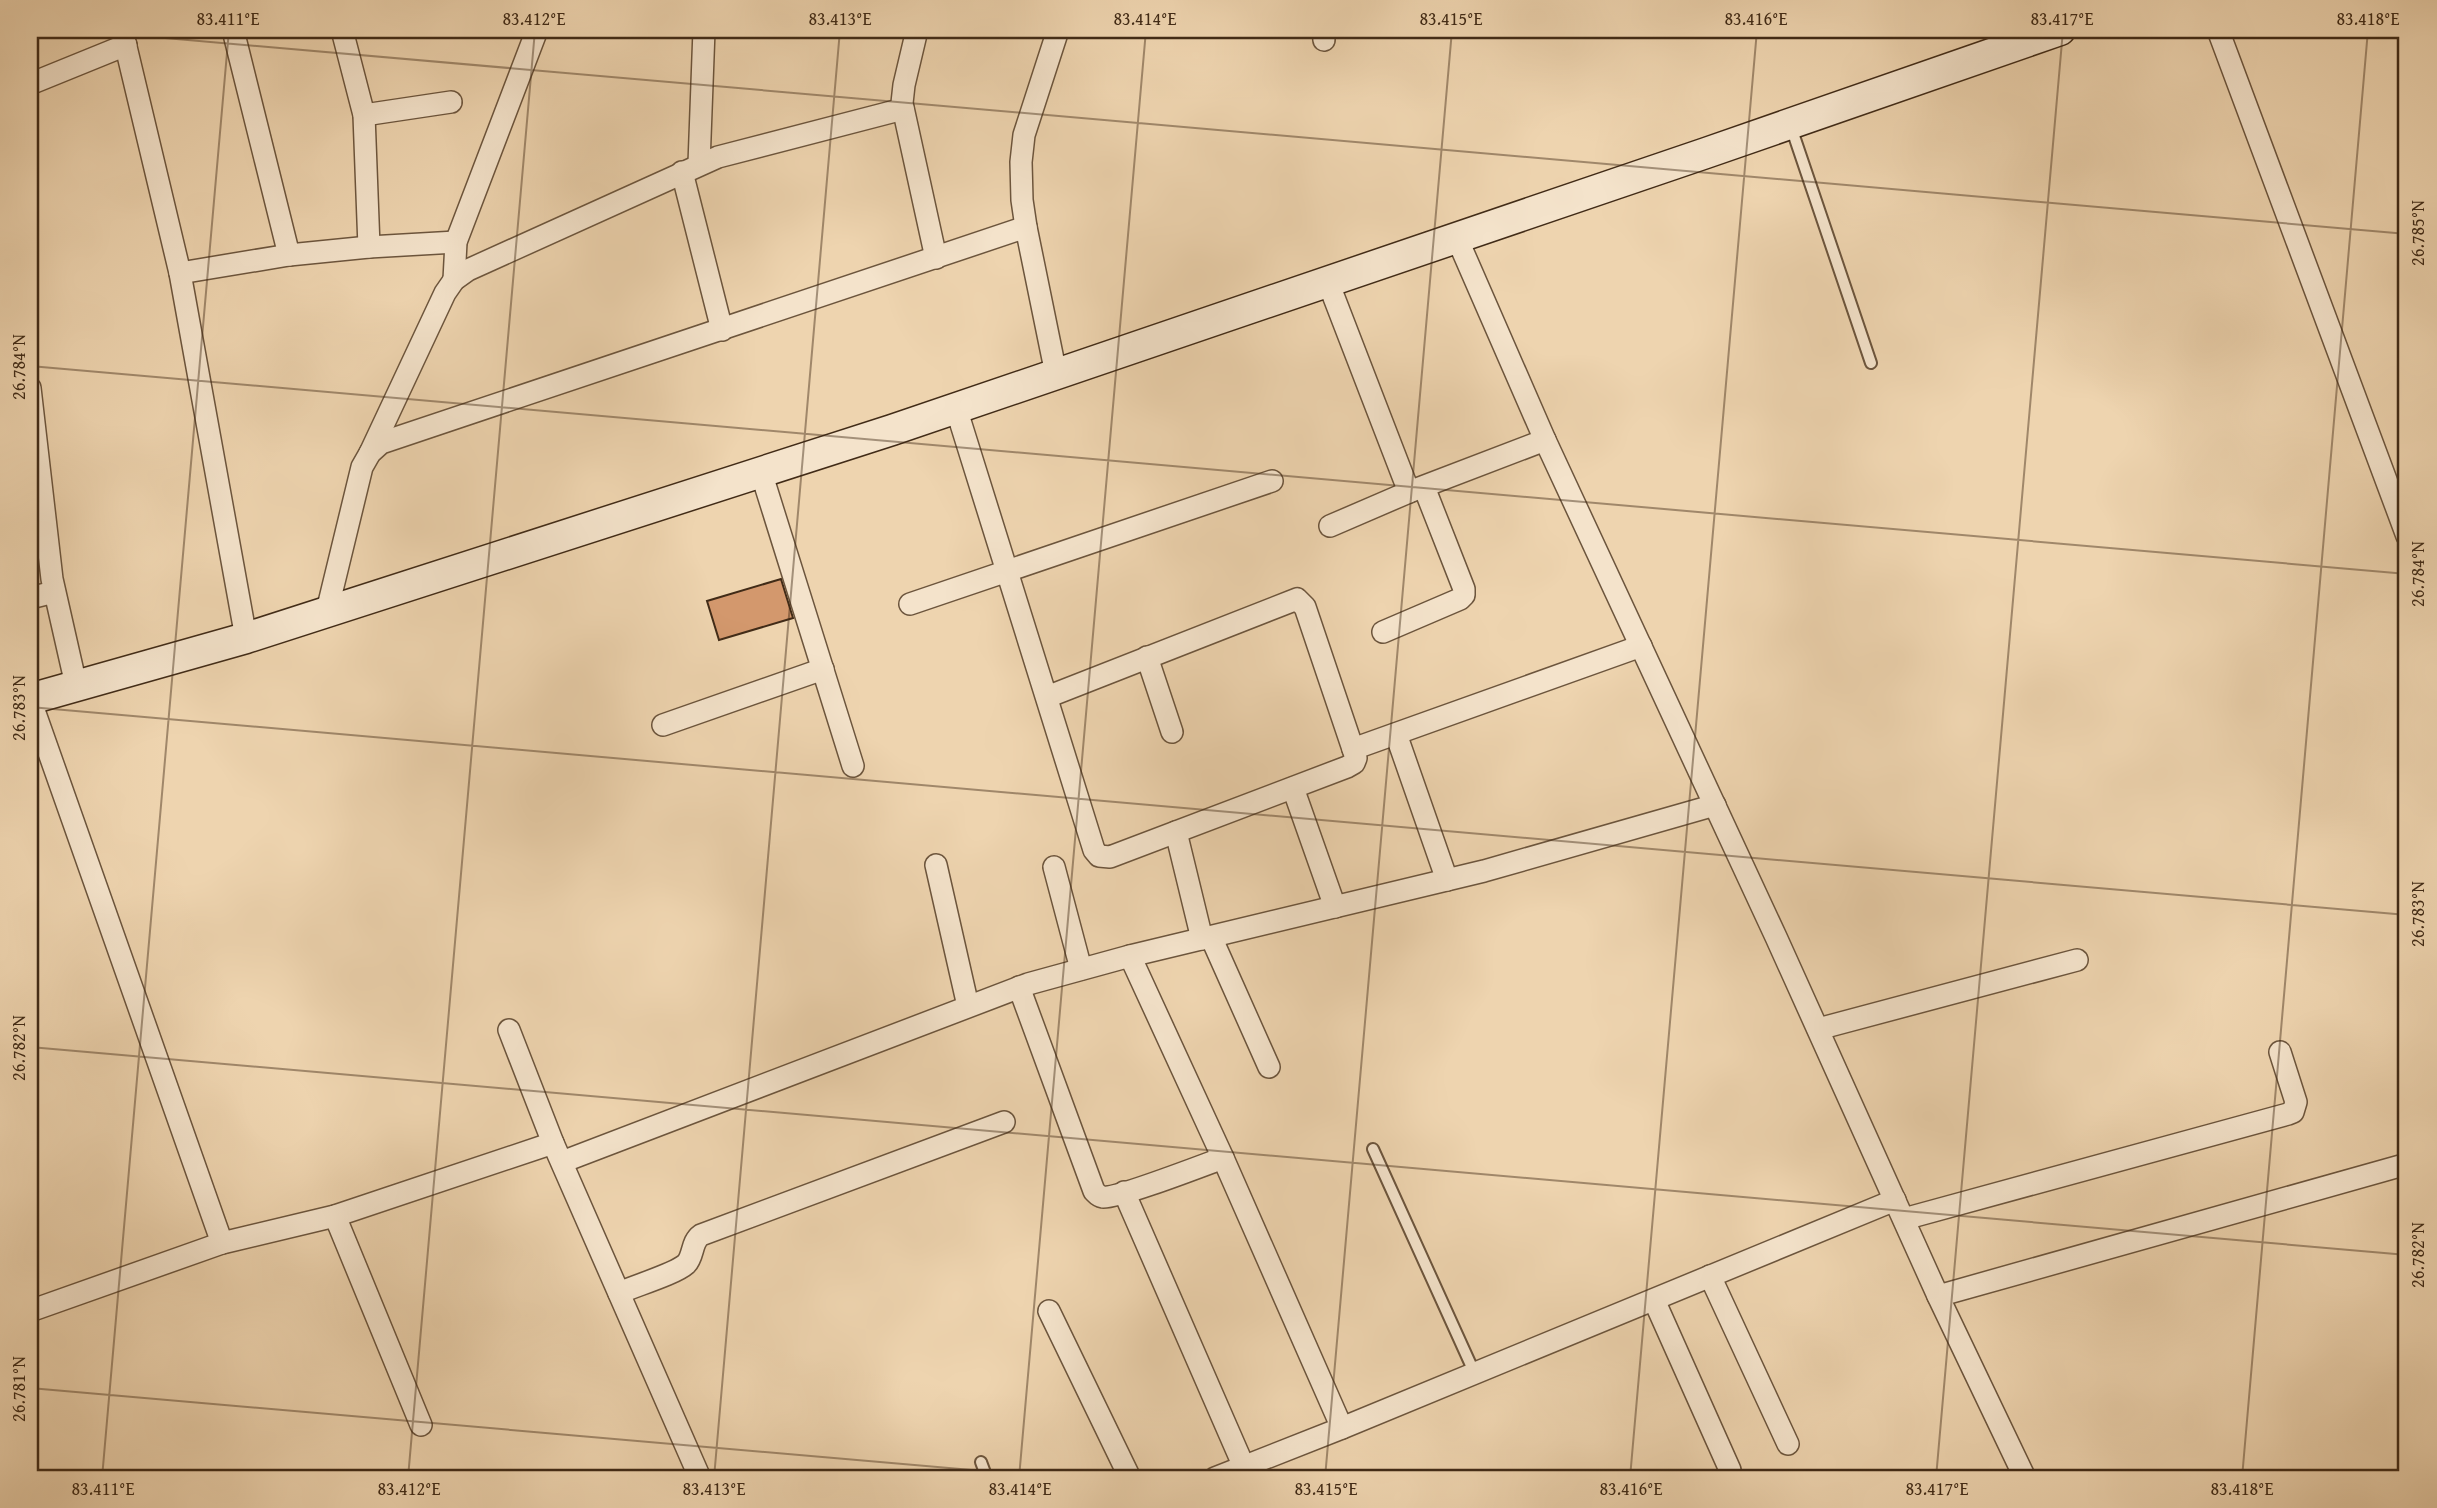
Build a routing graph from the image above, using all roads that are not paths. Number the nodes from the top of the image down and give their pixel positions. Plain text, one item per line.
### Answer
1 (233, 30) edge
2 (342, 30) edge
3 (537, 30) edge
4 (704, 30) edge
5 (917, 30) edge
6 (1058, 30) edge
7 (2060, 30) edge
8 (2218, 30) edge
9 (124, 37) edge
10 (30, 84) edge
11 (451, 102) dead end
12 (904, 109) junction
13 (364, 115) junction
14 (1790, 124) junction
15 (691, 168) junction
16 (1026, 227) junction
17 (1456, 236) junction
18 (456, 242) junction
19 (369, 247) junction
20 (289, 254) junction
21 (936, 258) junction
22 (180, 273) junction
23 (454, 279) junction
24 (1328, 282) junction
25 (722, 330) junction
26 (1871, 363) dead end
27 (1056, 374) junction
28 (30, 388) edge
29 (956, 408) junction
30 (1545, 440) junction
31 (370, 453) junction
32 (761, 472) junction
33 (1272, 481) dead end
34 (1416, 490) junction
35 (36, 505) edge
36 (1330, 526) dead end
37 (2407, 536) edge
38 (1007, 570) junction
39 (54, 592) junction
40 (30, 598) edge
41 (910, 604) dead end
42 (327, 611) junction
43 (1383, 632) dead end
44 (246, 638) junction
45 (1641, 646) junction
46 (1147, 657) junction
47 (823, 669) junction
48 (76, 685) junction
49 (1047, 697) junction
50 (30, 699) edge
51 (663, 725) dead end
52 (1172, 732) dead end
53 (1396, 734) junction
54 (1353, 749) junction
55 (853, 766) dead end
56 (1293, 788) junction
57 (1715, 805) junction
58 (1176, 832) junction
59 (936, 865) dead end
60 (1054, 867) dead end
61 (1447, 880) junction
62 (1335, 907) junction
63 (1206, 938) junction
64 (1130, 956) junction
65 (2077, 961) dead end
66 (1081, 969) junction
67 (1020, 987) junction
68 (968, 1006) junction
69 (1818, 1029) junction
70 (509, 1030) dead end
71 (2280, 1052) dead end
72 (1269, 1067) dead end
73 (1004, 1122) dead end
74 (1373, 1149) dead end
75 (558, 1153) junction
76 (1223, 1158) junction
77 (2407, 1164) edge
78 (1124, 1192) junction
79 (1899, 1210) junction
80 (335, 1216) junction
81 (222, 1243) junction
82 (1710, 1276) junction
83 (619, 1293) junction
84 (1938, 1296) junction
85 (1654, 1300) junction
86 (30, 1311) edge
87 (1049, 1311) dead end
88 (1475, 1374) junction
89 (421, 1425) dead end
90 (1342, 1428) junction
91 (1788, 1444) dead end
92 (981, 1462) dead end
93 (1244, 1467) junction
94 (1730, 1470) dead end
95 (700, 1478) edge
96 (987, 1478) edge
97 (1130, 1478) edge
98 (1215, 1478) edge
99 (2025, 1478) edge

1 - 20 street
2 - 13 street
3 - 18 street
4 - 15 street
5 - 12 street
6 - 16 street
7 - 14 main road
8 - 37 street
9 - 10 street
9 - 22 street
11 - 13 street
12 - 15 street
12 - 21 street
13 - 19 street
14 - 17 main road
14 - 26 lane
15 - 23 street
15 - 25 street
16 - 21 street
16 - 27 street
17 - 24 main road
17 - 30 street
18 - 19 street
18 - 23 street
19 - 20 street
20 - 22 street
21 - 25 street
22 - 44 street
23 - 31 street
24 - 27 main road
24 - 34 street
25 - 31 street
27 - 29 main road
28 - 35 street
29 - 32 main road
29 - 38 street
30 - 34 street
30 - 45 street
31 - 42 street
32 - 42 main road
32 - 47 street
33 - 38 street
34 - 36 street
34 - 43 street
35 - 39 street
38 - 41 street
38 - 49 street
39 - 40 street
39 - 48 street
42 - 44 main road
44 - 48 main road
45 - 53 street
45 - 57 street
46 - 49 street
46 - 52 street
46 - 54 street
47 - 51 street
47 - 55 street
48 - 50 main road
49 - 58 street
50 - 81 street
53 - 54 street
53 - 61 street
54 - 56 street
56 - 58 street
56 - 62 street
57 - 61 street
57 - 69 street
58 - 63 street
59 - 68 street
60 - 66 street
61 - 62 street
62 - 63 street
63 - 64 street
63 - 72 street
64 - 66 street
64 - 76 street
65 - 69 street
66 - 67 street
67 - 68 street
67 - 78 street
68 - 75 street
69 - 79 street
70 - 75 street
71 - 79 street
73 - 83 street
74 - 88 lane
75 - 80 street
75 - 83 street
76 - 78 street
76 - 90 street
77 - 84 street
78 - 93 street
79 - 82 street
79 - 84 street
80 - 81 street
80 - 89 street
81 - 86 street
82 - 85 street
82 - 91 street
83 - 95 street
84 - 99 street
85 - 88 street
85 - 94 street
87 - 97 street
88 - 90 street
90 - 93 street
92 - 96 lane
93 - 98 street

